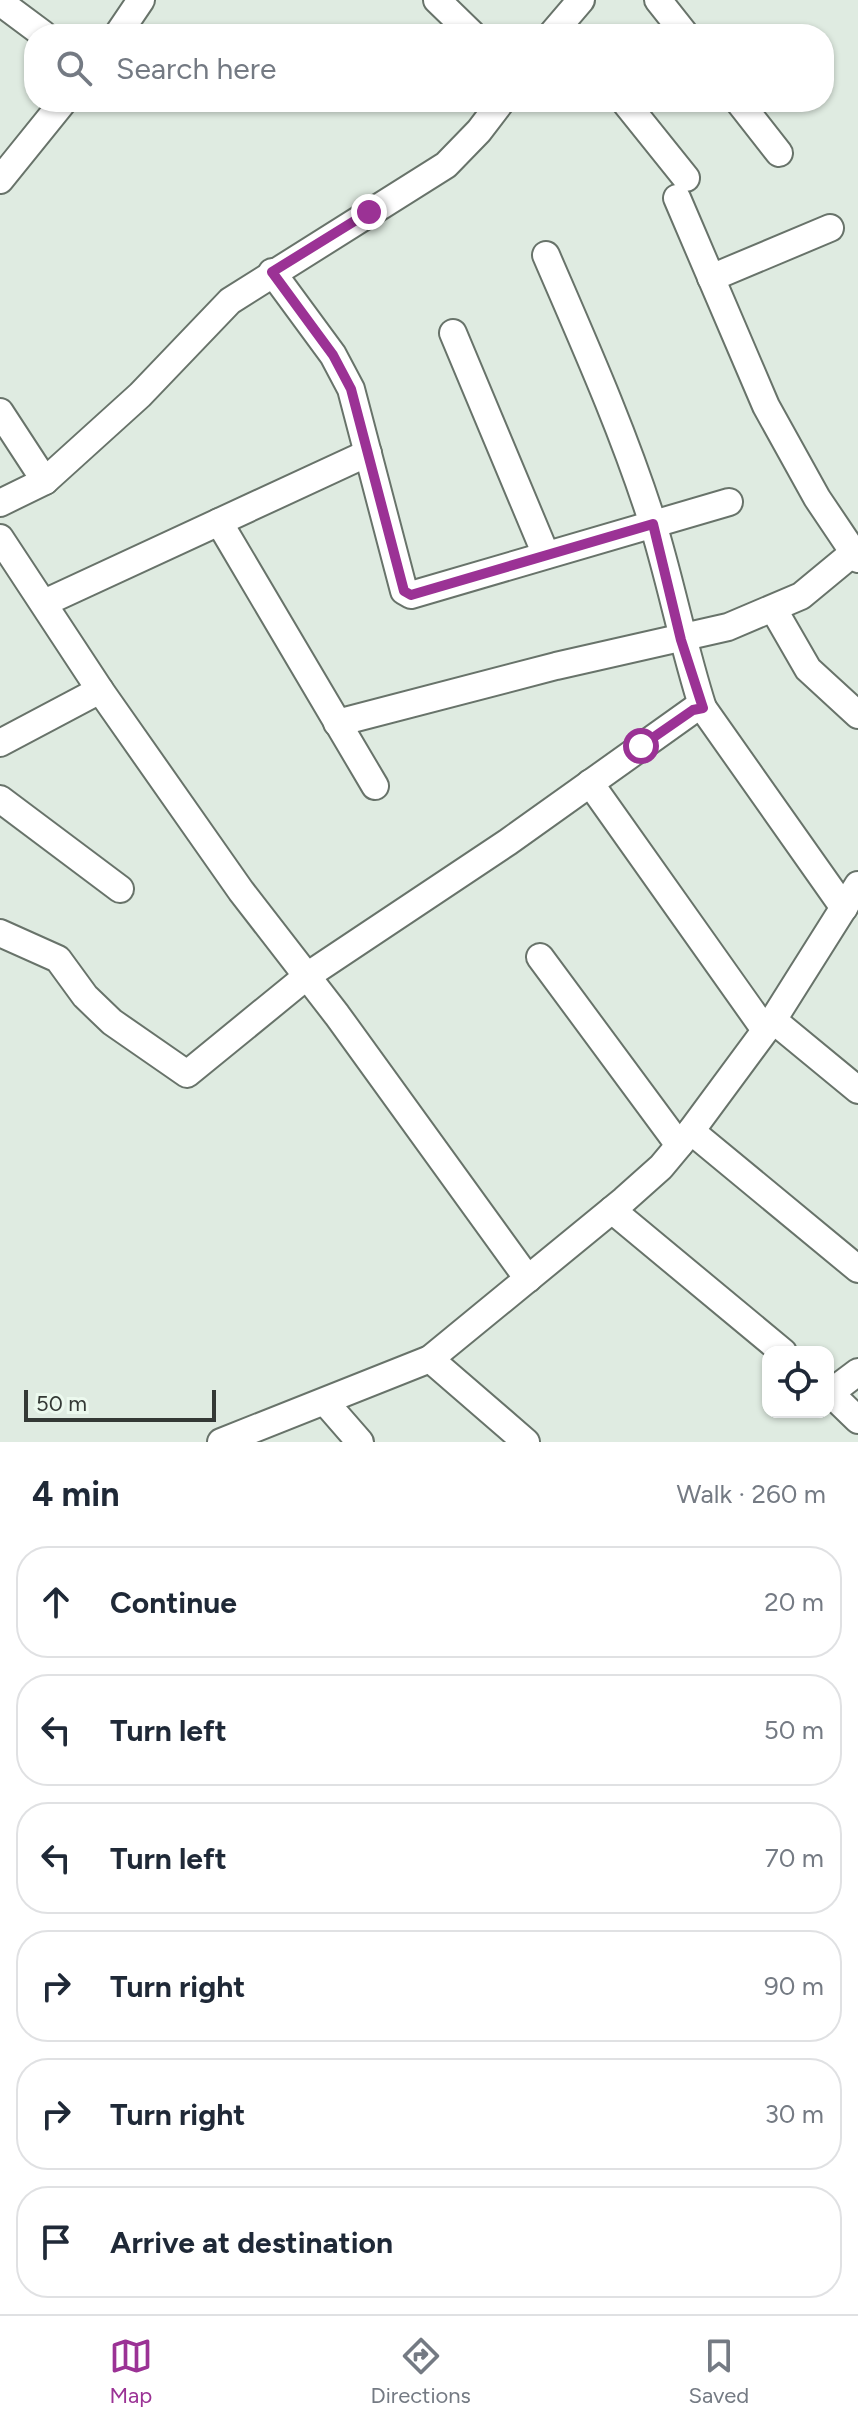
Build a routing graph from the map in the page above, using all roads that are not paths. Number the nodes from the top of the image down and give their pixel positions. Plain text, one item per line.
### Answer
1 (141, 0) edge
2 (437, 0) edge
3 (581, 0) edge
4 (658, 0) edge
5 (0, 2) edge
6 (30, 24) edge
7 (125, 24) edge
8 (462, 24) edge
9 (566, 24) edge
10 (677, 24) edge
11 (55, 112) edge
12 (493, 112) edge
13 (632, 112) edge
14 (747, 112) edge
15 (779, 153) dead end
16 (0, 180) edge
17 (830, 228) dead end
18 (546, 255) dead end
19 (272, 272) junction
20 (711, 278) junction
21 (453, 333) dead end
22 (0, 412) edge
23 (368, 453) junction
24 (45, 481) junction
25 (729, 502) dead end
26 (0, 503) edge
27 (219, 522) junction
28 (653, 524) junction
29 (0, 538) edge
30 (546, 555) junction
31 (855, 556) edge
32 (44, 603) junction
33 (774, 610) junction
34 (681, 640) junction
35 (100, 690) junction
36 (703, 708) junction
37 (858, 715) edge
38 (337, 723) junction
39 (0, 743) edge
40 (590, 783) junction
41 (375, 786) dead end
42 (0, 799) edge
43 (858, 885) edge
44 (120, 889) dead end
45 (844, 908) junction
46 (0, 933) edge
47 (540, 957) dead end
48 (307, 976) junction
49 (769, 1025) junction
50 (858, 1090) edge
51 (685, 1138) junction
52 (612, 1210) junction
53 (858, 1269) edge
54 (528, 1279) junction
55 (776, 1346) edge
56 (430, 1359) junction
57 (858, 1372) edge
58 (834, 1389) edge
59 (834, 1397) edge
60 (326, 1403) junction
61 (858, 1420) edge
62 (221, 1442) edge
63 (360, 1442) edge
64 (526, 1442) edge

1 - 7 street
2 - 8 street
3 - 9 street
4 - 10 street
5 - 6 street
11 - 16 street
12 - 19 street
13 - 20 street
14 - 15 street
17 - 20 street
18 - 28 street
19 - 23 street
19 - 24 street
20 - 31 street
21 - 30 street
22 - 24 street
23 - 27 street
23 - 30 street
24 - 26 street
25 - 28 street
27 - 32 street
27 - 38 street
28 - 30 street
28 - 34 street
29 - 32 street
31 - 33 street
32 - 35 street
33 - 34 street
33 - 37 street
34 - 36 street
34 - 38 street
35 - 39 street
35 - 48 street
36 - 40 street
36 - 45 street
38 - 41 street
40 - 48 street
40 - 49 street
42 - 44 street
43 - 45 street
45 - 49 street
46 - 48 street
47 - 51 street
48 - 54 street
49 - 50 street
49 - 51 street
51 - 52 street
51 - 53 street
52 - 54 street
52 - 55 street
54 - 56 street
56 - 60 street
56 - 64 street
57 - 58 street
59 - 61 street
60 - 62 street
60 - 63 street

